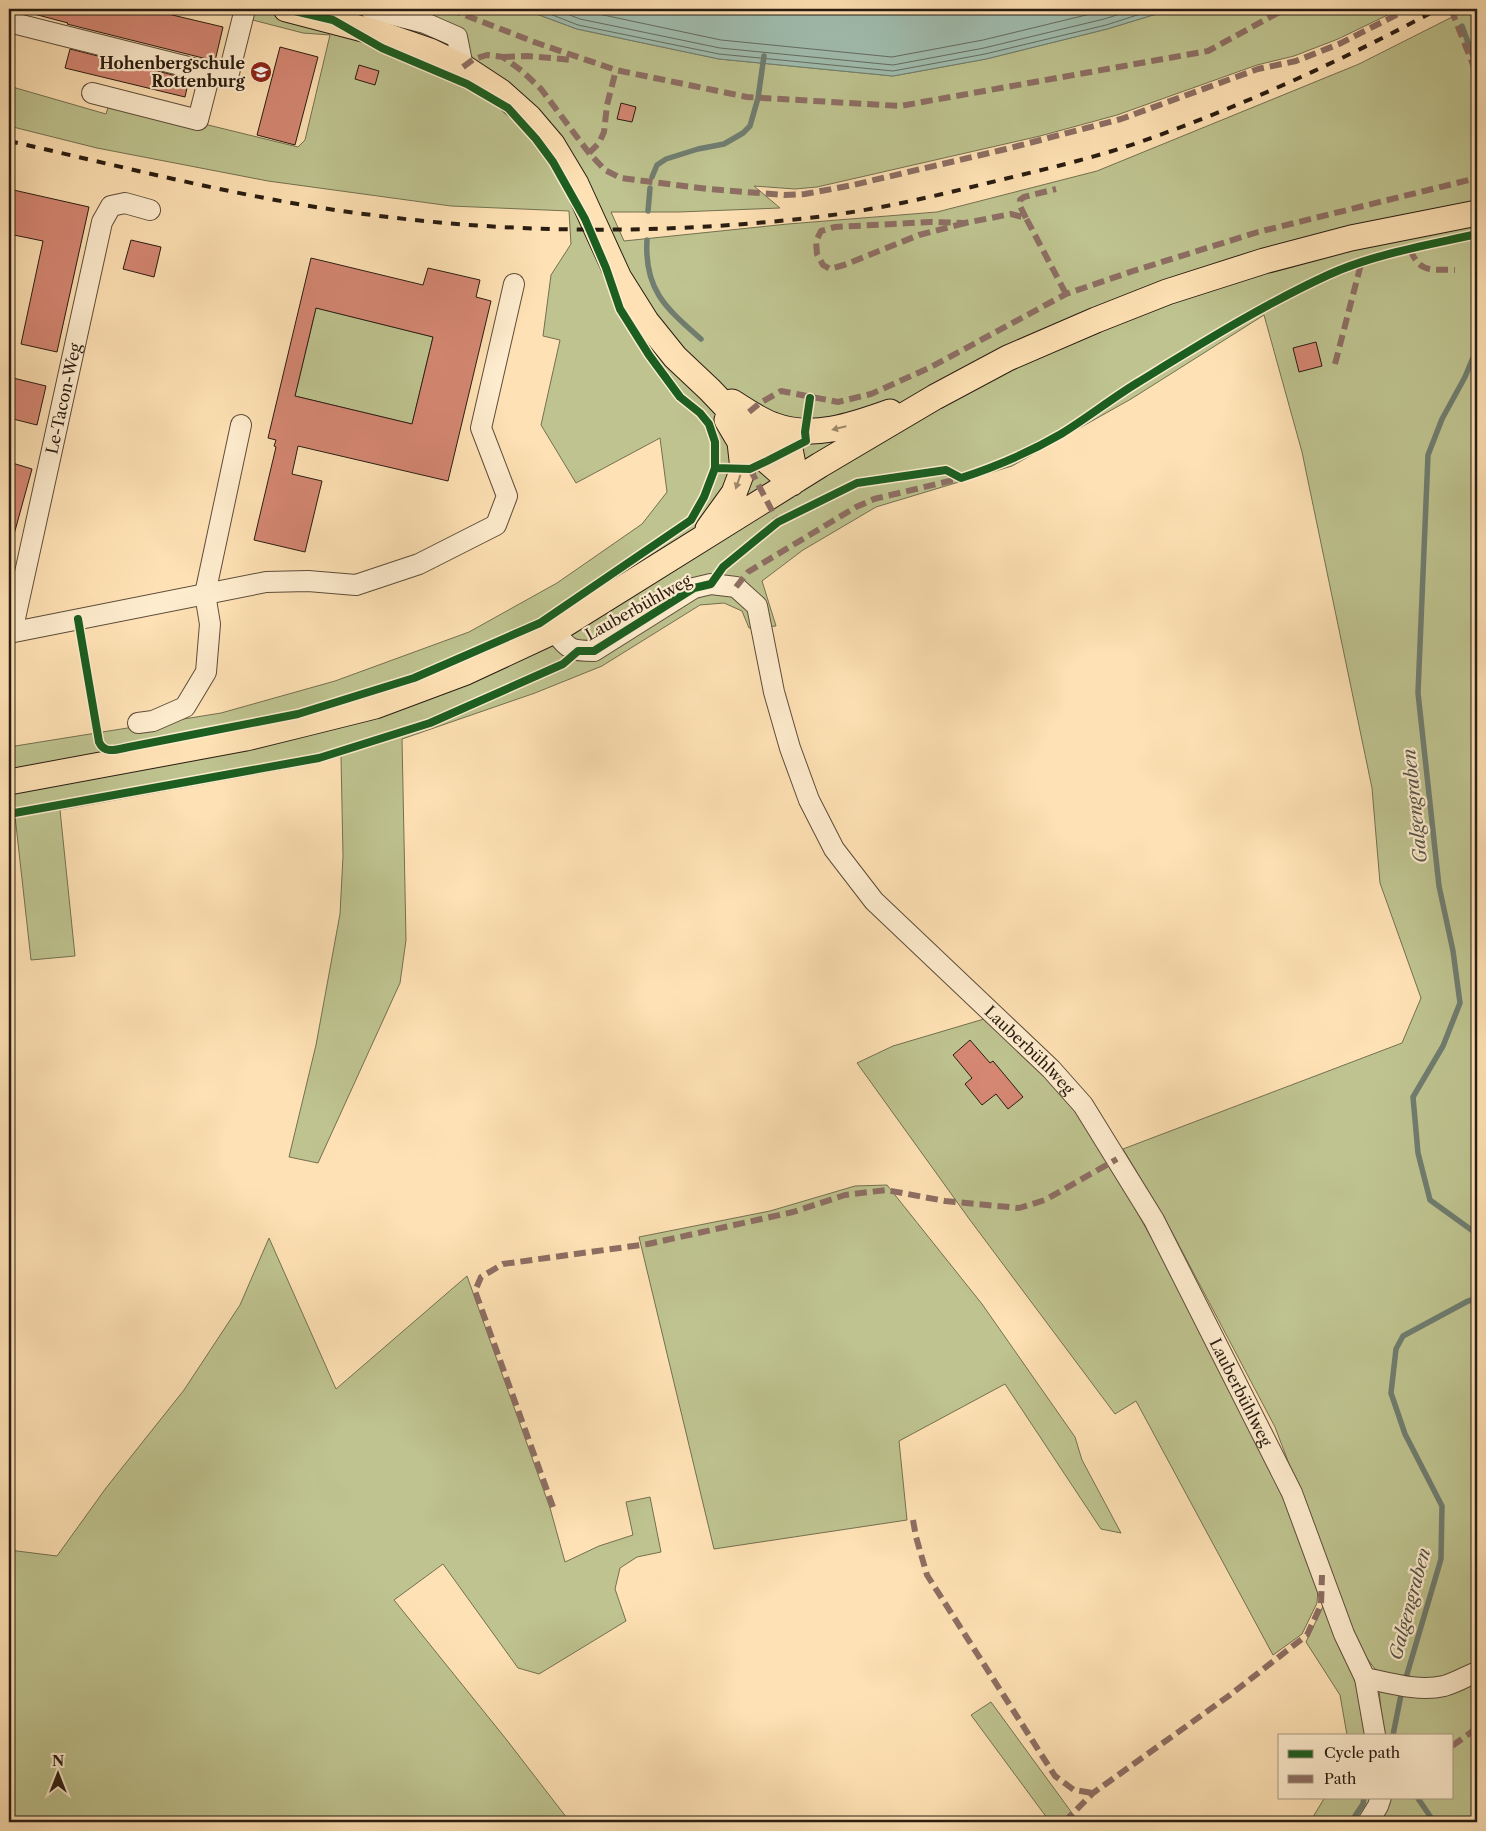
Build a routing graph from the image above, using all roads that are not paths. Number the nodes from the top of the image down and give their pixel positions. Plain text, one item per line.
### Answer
1 (245, 9) edge
2 (286, 9) edge
3 (370, 9) edge
4 (9, 22) edge
5 (463, 67) junction
6 (210, 73) junction
7 (92, 93) dead end
8 (150, 210) dead end
9 (1477, 213) edge
10 (514, 284) dead end
11 (710, 390) junction
12 (935, 396) junction
13 (242, 425) dead end
14 (771, 425) junction
15 (794, 481) junction
16 (702, 537) junction
17 (205, 594) junction
18 (554, 631) junction
19 (11, 632) edge
20 (138, 723) dead end
21 (9, 782) edge
22 (1477, 1672) edge
23 (1365, 1678) junction
24 (1375, 1732) edge
25 (1381, 1798) edge
26 (1368, 1822) edge

1 - 6 street
2 - 5 main road
3 - 5 street
4 - 6 street
5 - 11 main road
6 - 7 street
8 - 19 street, Le-Tacon-Weg
9 - 12 main road
10 - 17 street
11 - 14 main road
11 - 15 main road
11 -> 16 main road
12 -> 14 main road
12 - 15 main road
13 - 17 street
14 - 15 main road
15 - 16 main road
16 - 18 main road
17 - 19 street
17 - 20 street
18 - 21 main road
18 - 23 street, Lauberbühlweg
22 - 23 street
23 - 24 street, Lauberbühlweg
25 - 26 street

